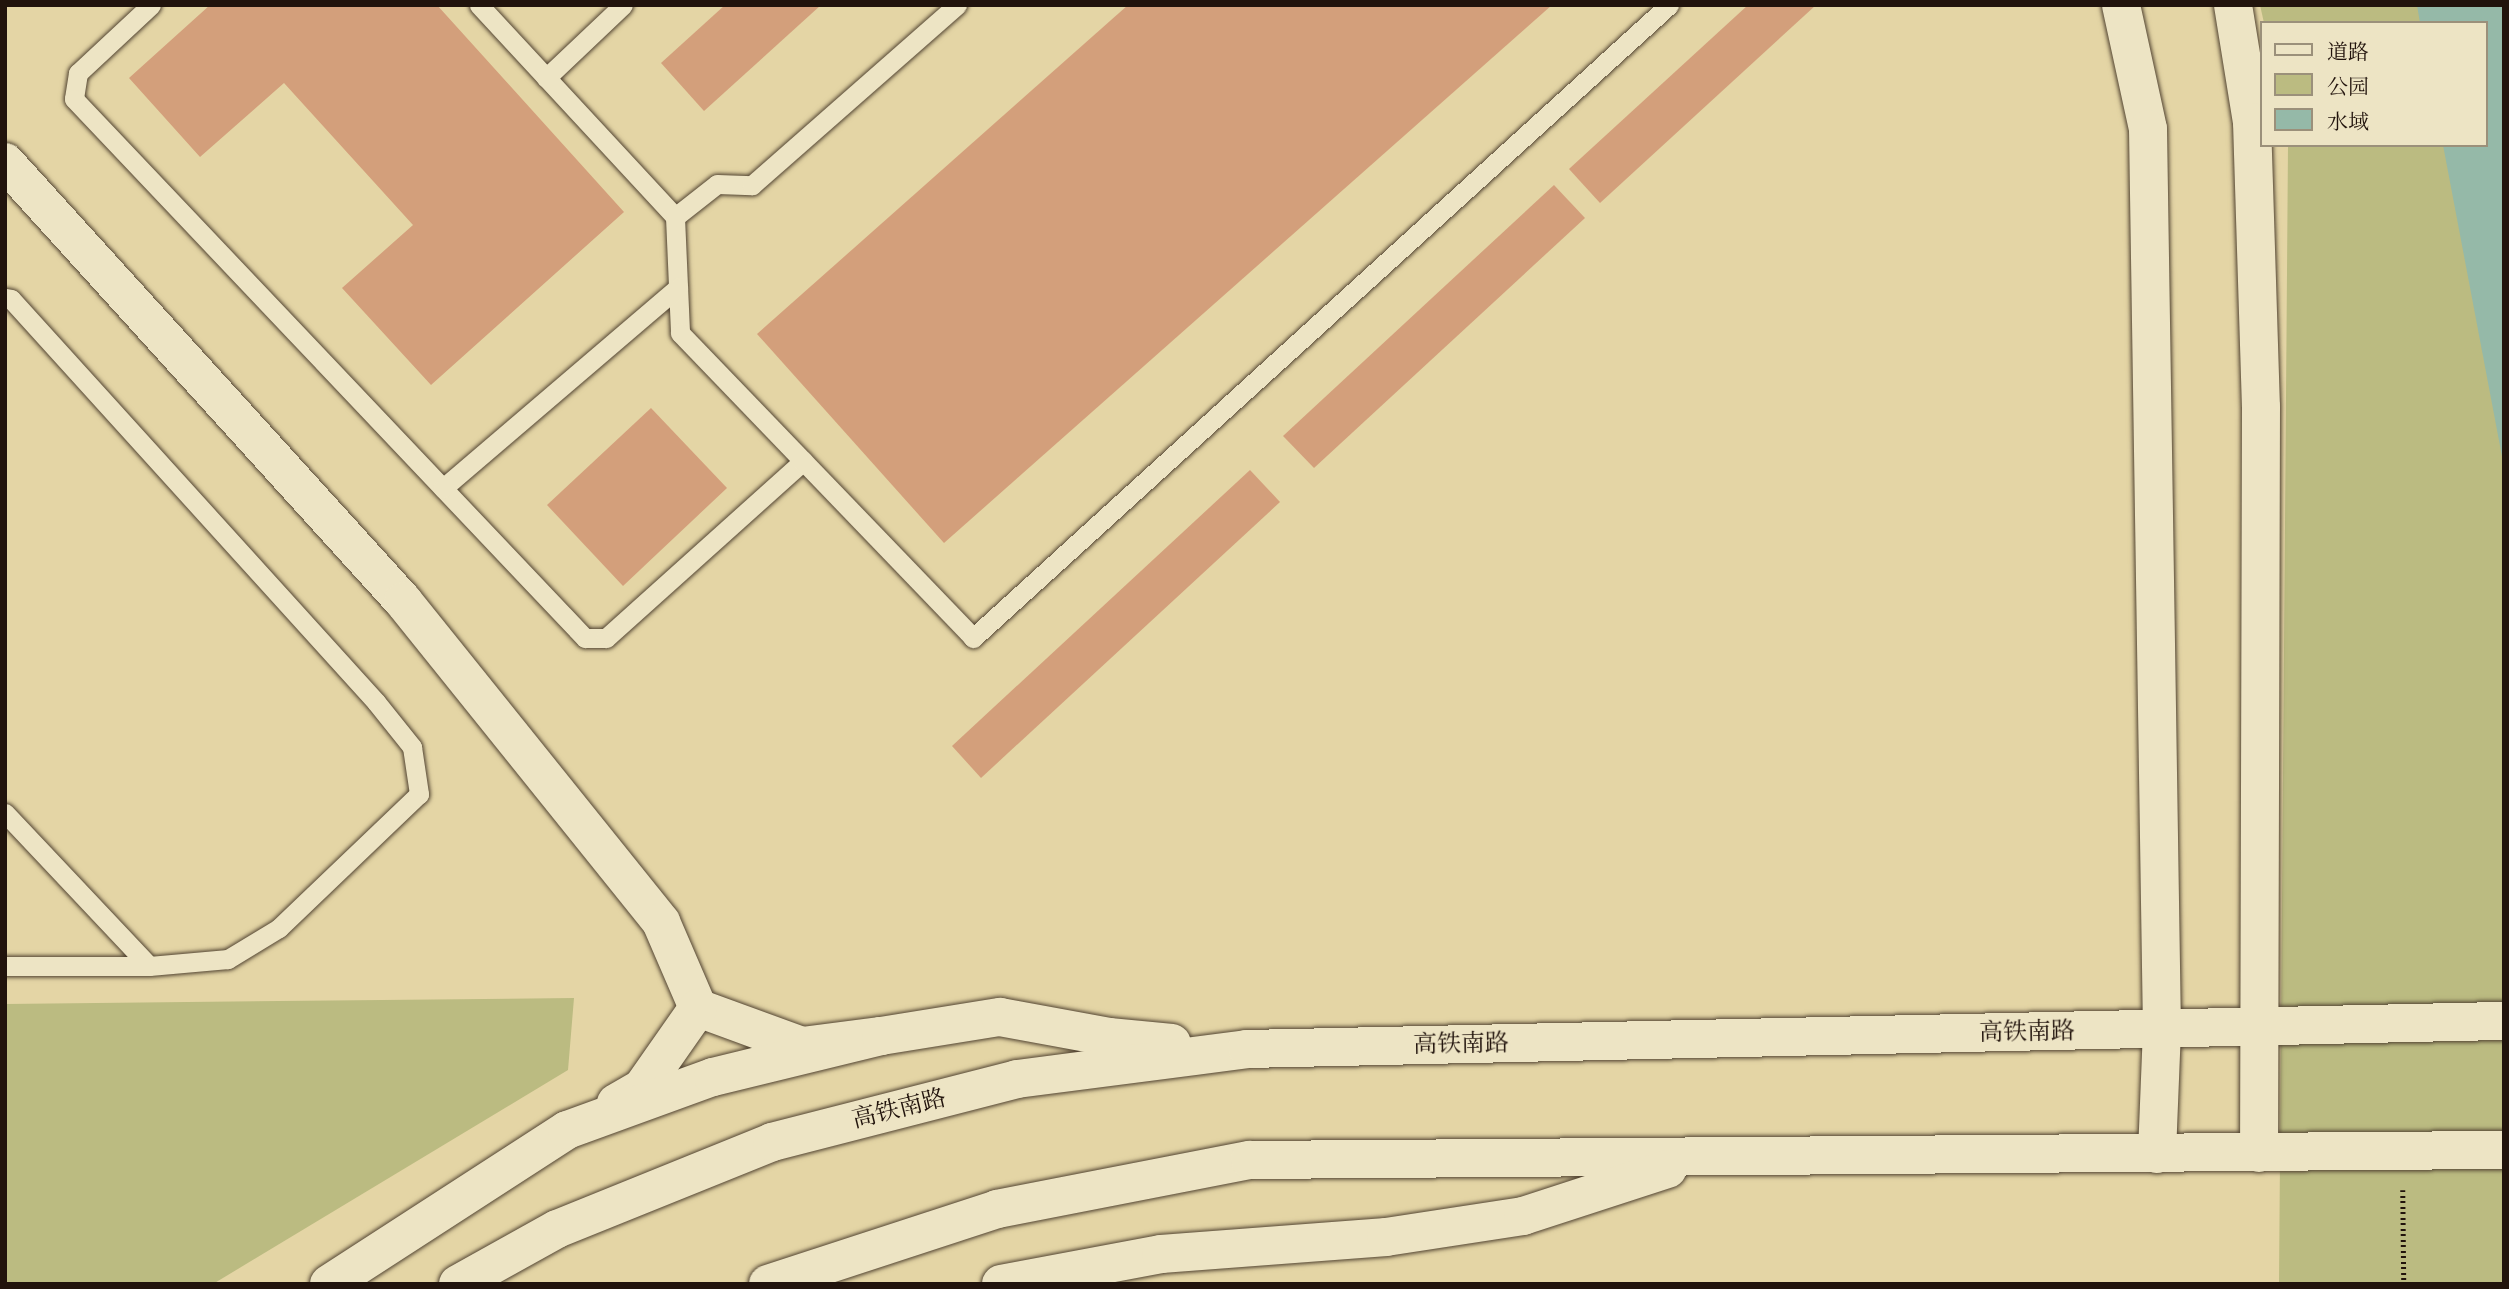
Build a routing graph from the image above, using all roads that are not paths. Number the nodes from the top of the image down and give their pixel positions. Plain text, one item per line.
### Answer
1 (151, 5) edge
2 (479, 5) edge
3 (624, 5) edge
4 (957, 5) edge
5 (1669, 5) edge
6 (2121, 5) edge
7 (2232, 5) edge
8 (546, 78) junction
9 (5, 162) edge
10 (675, 217) junction
11 (678, 287) junction
12 (5, 298) edge
13 (803, 461) junction
14 (443, 488) junction
15 (5, 813) edge
16 (5, 966) edge
17 (149, 966) junction
18 (698, 1008) junction
19 (2504, 1021) edge
20 (2261, 1027) junction
21 (2162, 1029) junction
22 (881, 1037) junction
23 (1247, 1049) junction
24 (567, 1130) junction
25 (2504, 1150) edge
26 (2259, 1153) junction
27 (2157, 1154) junction
28 (1701, 1158) junction
29 (329, 1284) edge
30 (458, 1284) edge
31 (768, 1284) edge
32 (1000, 1284) edge

1 - 14 lane
2 - 8 lane
3 - 8 lane
4 - 10 lane
5 - 13 lane
6 - 21 main road
7 - 20 main road
8 - 10 lane
9 - 18 main road
10 - 11 lane
11 - 13 lane
11 - 14 lane
12 - 17 lane
13 - 14 lane
15 - 17 lane
16 - 17 lane
18 - 22 main road
18 - 24 main road
19 - 20 main road, 高铁南路
20 - 21 main road, 高铁南路
20 - 26 main road
21 - 23 main road, 高铁南路
21 - 27 main road
22 - 23 main road
22 - 24 main road
23 - 30 main road, 高铁南路
24 - 29 main road
25 - 26 main road
26 - 27 main road
27 - 28 main road
28 - 31 main road
28 - 32 main road

